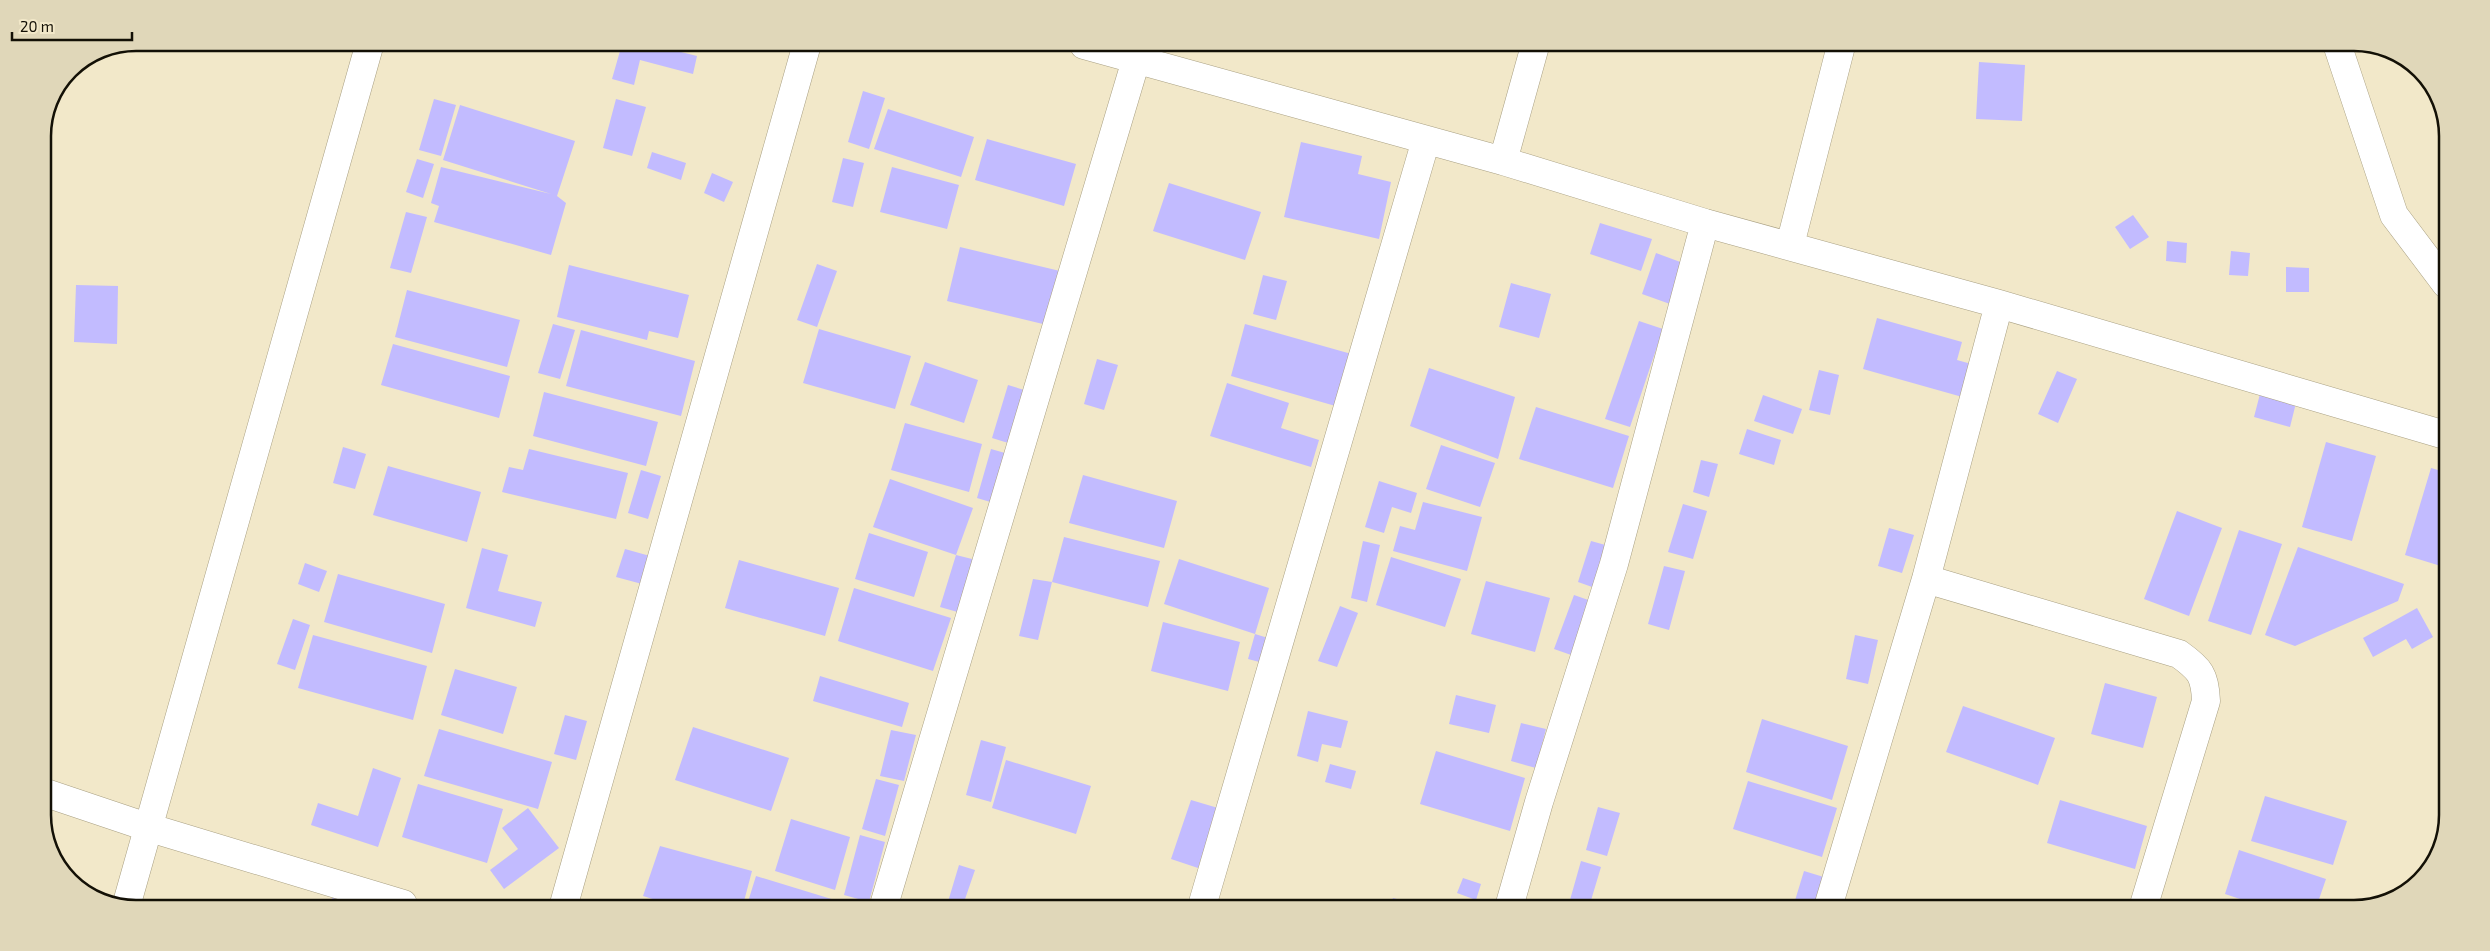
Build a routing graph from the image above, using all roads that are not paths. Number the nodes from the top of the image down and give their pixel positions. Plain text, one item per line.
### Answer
1 (368, 51) edge
2 (806, 51) edge
3 (1105, 51) edge
4 (1534, 51) edge
5 (1840, 51) edge
6 (2339, 51) edge
7 (1136, 60) junction
8 (1426, 140) junction
9 (1503, 161) junction
10 (1705, 223) junction
11 (1790, 245) junction
12 (2439, 275) edge
13 (1999, 304) junction
14 (2439, 433) edge
15 (1926, 579) junction
16 (51, 795) edge
17 (147, 827) junction
18 (128, 899) edge
19 (391, 900) edge
20 (565, 900) edge
21 (885, 900) edge
22 (1204, 900) edge
23 (1511, 900) edge
24 (1830, 900) edge
25 (2145, 900) edge

1 - 17 street
2 - 20 street
3 - 7 street
4 - 9 street
5 - 11 street
6 - 12 street
7 - 8 street
7 - 21 street
8 - 9 street
8 - 22 street
9 - 10 street
10 - 11 street
10 - 23 street
11 - 13 street
13 - 14 street
13 - 15 street
15 - 24 street
15 - 25 street
16 - 17 street
17 - 18 street
17 - 19 street

